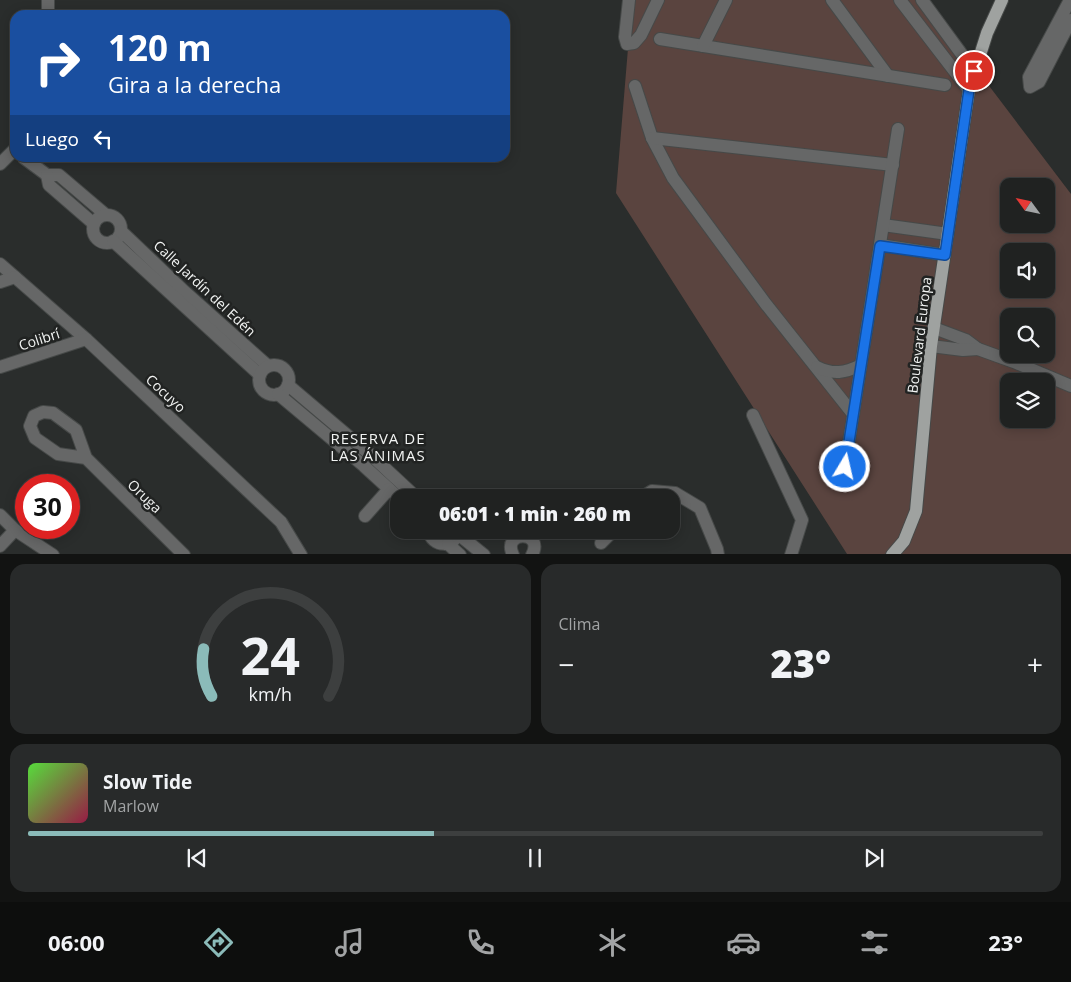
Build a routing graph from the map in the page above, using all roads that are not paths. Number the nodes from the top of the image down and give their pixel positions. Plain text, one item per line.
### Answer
1 (629, 0) edge
2 (658, 0) edge
3 (726, 0) edge
4 (832, 0) edge
5 (900, 0) edge
6 (922, 0) edge
7 (1002, 0) edge
8 (1070, 0) edge
9 (1071, 20) edge
10 (660, 39) dead end
11 (703, 46) junction
12 (974, 71) junction
13 (888, 76) junction
14 (945, 85) dead end
15 (636, 86) dead end
16 (969, 90) junction
17 (898, 129) dead end
18 (652, 138) junction
19 (30, 162) edge
20 (893, 165) junction
21 (47, 175) junction
22 (106, 215) junction
23 (94, 224) junction
24 (883, 225) junction
25 (121, 231) junction
26 (948, 234) junction
27 (113, 241) junction
28 (880, 246) junction
29 (945, 255) junction
30 (0, 264) edge
31 (15, 277) junction
32 (0, 282) edge
33 (181, 296) junction
34 (934, 328) junction
35 (86, 339) junction
36 (932, 346) junction
37 (978, 349) junction
38 (861, 365) junction
39 (0, 366) edge
40 (815, 366) junction
41 (264, 370) junction
42 (1071, 386) edge
43 (283, 390) junction
44 (853, 414) junction
45 (753, 415) dead end
46 (86, 458) junction
47 (368, 461) junction
48 (845, 467) dead end
49 (390, 489) edge
50 (405, 489) edge
51 (680, 496) edge
52 (390, 497) edge
53 (0, 515) edge
54 (365, 516) dead end
55 (15, 530) joint
56 (29, 539) edge
57 (431, 539) edge
58 (454, 539) edge
59 (466, 539) edge
60 (605, 539) edge
61 (601, 543) dead end
62 (448, 544) junction
63 (0, 546) edge
64 (53, 554) edge
65 (184, 554) edge
66 (301, 554) edge
67 (460, 554) edge
68 (484, 554) edge
69 (514, 554) edge
70 (532, 554) edge
71 (718, 554) edge
72 (791, 554) edge
73 (892, 554) edge

1 - 2 street
3 - 11 street
4 - 13 street
5 - 16 street
6 - 12 street
7 - 12 main road, Boulevard Europa
8 - 9 street
10 - 11 street
11 - 13 street
12 - 16 main road, Boulevard Europa
13 - 14 street
15 - 18 street
16 - 26 main road, Boulevard Europa
17 - 20 street
18 - 20 street
18 - 40 street
19 - 21 street
20 - 24 street
21 - 22 street
21 - 23 street
22 - 23 street
22 - 25 street
23 - 27 street
24 - 26 street
24 - 28 street
25 - 27 street
25 - 33 street, Calle Jardín del Edén
26 - 29 main road, Boulevard Europa
27 - 33 street, Calle Jardín del Edén
28 - 29 street
28 - 38 street
29 - 34 main road, Boulevard Europa
30 - 31 street, Cocuyo
31 - 32 street
31 - 35 street, Cocuyo
33 - 41 street, Calle Jardín del Edén
34 - 36 main road, Boulevard Europa
34 - 37 street
35 - 39 street, Colibrí
35 - 66 street, Cocuyo
36 - 37 street
36 - 73 main road, Boulevard Europa
37 - 42 street
38 - 40 street
38 - 44 street
40 - 44 street
41 - 43 street
41 - 43 street
43 - 47 street
44 - 48 street
45 - 72 street
46 - 46 street
46 - 65 street, Oruga
47 - 49 street
47 - 50 street
51 - 71 street
52 - 54 street
53 - 55 street
55 - 63 street
56 - 64 street
57 - 62 street
58 - 62 street
59 - 68 street
60 - 61 street
62 - 67 street
69 - 70 street

